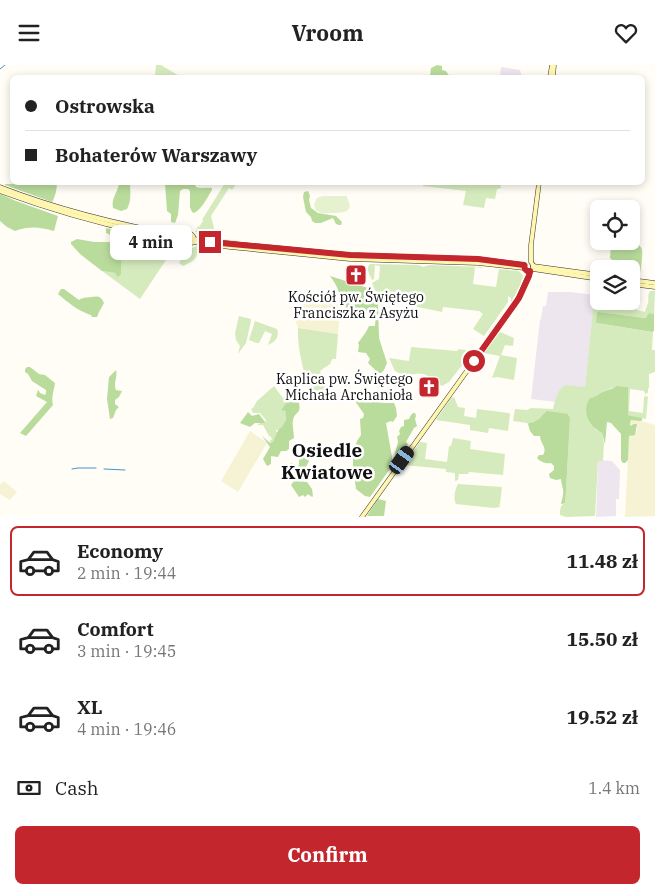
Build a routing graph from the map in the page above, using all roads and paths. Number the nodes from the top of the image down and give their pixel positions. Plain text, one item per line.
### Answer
1 (539, 185) edge
2 (0, 187) edge
3 (0, 191) edge
4 (183, 238) junction
5 (193, 240) junction
6 (529, 267) junction
7 (590, 276) edge
8 (640, 283) edge
9 (655, 285) edge
10 (362, 517) edge

1 - 6 main road
2 - 4 main road
3 - 4 main road
4 - 5 main road
4 - 5 main road
5 - 6 main road
6 - 7 main road
6 - 10 main road
8 - 9 main road

